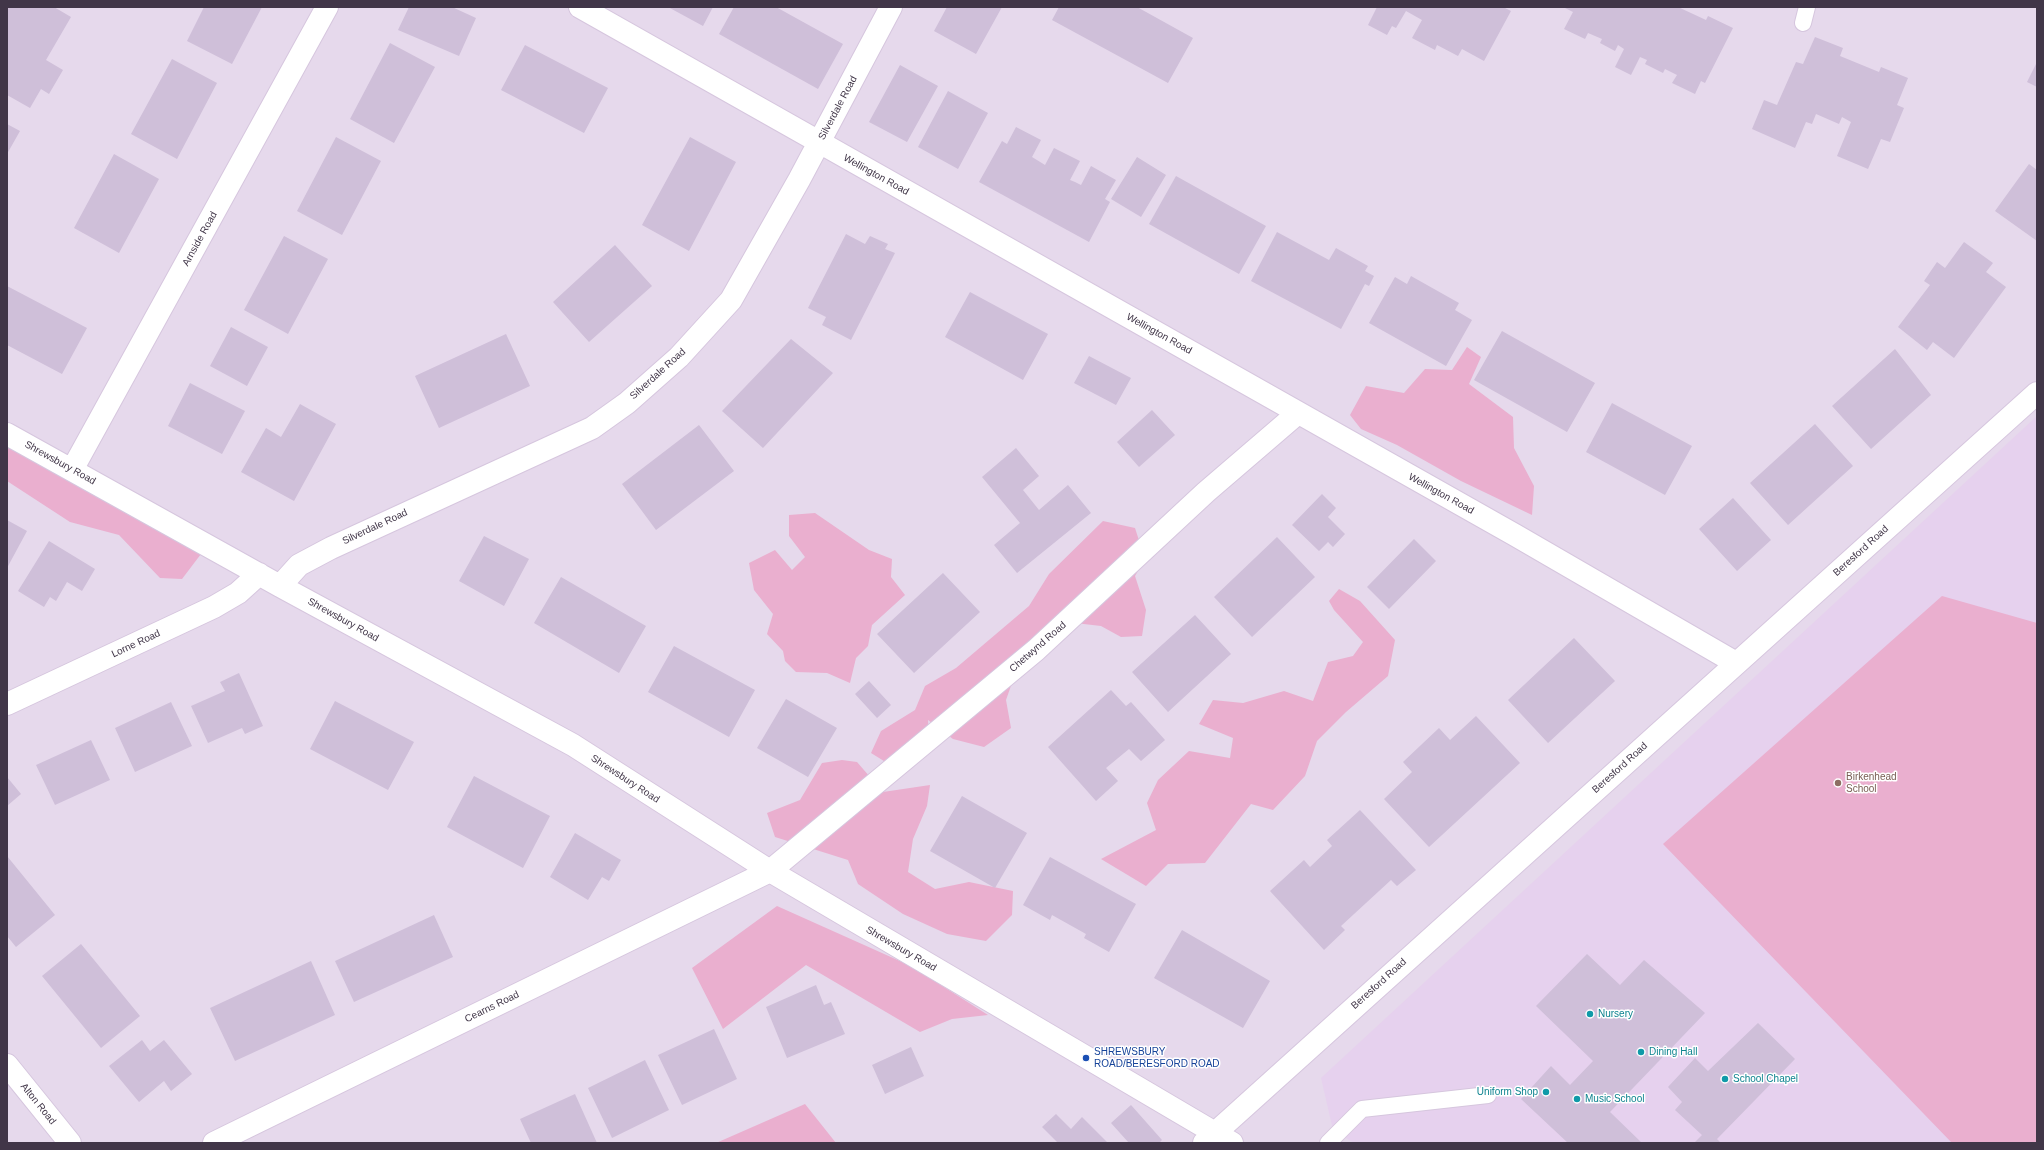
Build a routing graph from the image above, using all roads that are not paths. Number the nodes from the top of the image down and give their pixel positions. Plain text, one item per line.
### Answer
1 (327, 7) edge
2 (580, 7) edge
3 (891, 7) edge
4 (1807, 7) edge
5 (1803, 23) dead end
6 (819, 143) junction
7 (2037, 393) edge
8 (1298, 413) junction
9 (7, 434) edge
10 (72, 470) junction
11 (259, 574) junction
12 (280, 586) junction
13 (1736, 663) junction
14 (7, 704) edge
15 (770, 872) junction
16 (7, 1065) edge
17 (1488, 1095) dead end
18 (1217, 1139) edge
19 (70, 1143) edge
20 (214, 1143) edge
21 (1328, 1143) edge

1 - 10 street, Arnside Road
2 - 6 street, Wellington Road
3 - 6 street, Silverdale Road
4 - 5 lane
6 - 8 street, Wellington Road
6 - 12 street, Silverdale Road
7 - 13 street, Beresford Road
8 - 13 street, Wellington Road
8 - 15 street, Chetwynd Road
9 - 10 street, Shrewsbury Road
10 - 11 street, Shrewsbury Road
11 - 12 street, Shrewsbury Road
11 - 14 street, Lorne Road
12 - 15 street, Shrewsbury Road
13 - 18 street, Beresford Road
15 - 18 street, Shrewsbury Road
15 - 20 street, Cearns Road
16 - 19 street, Alton Road
17 - 21 lane

